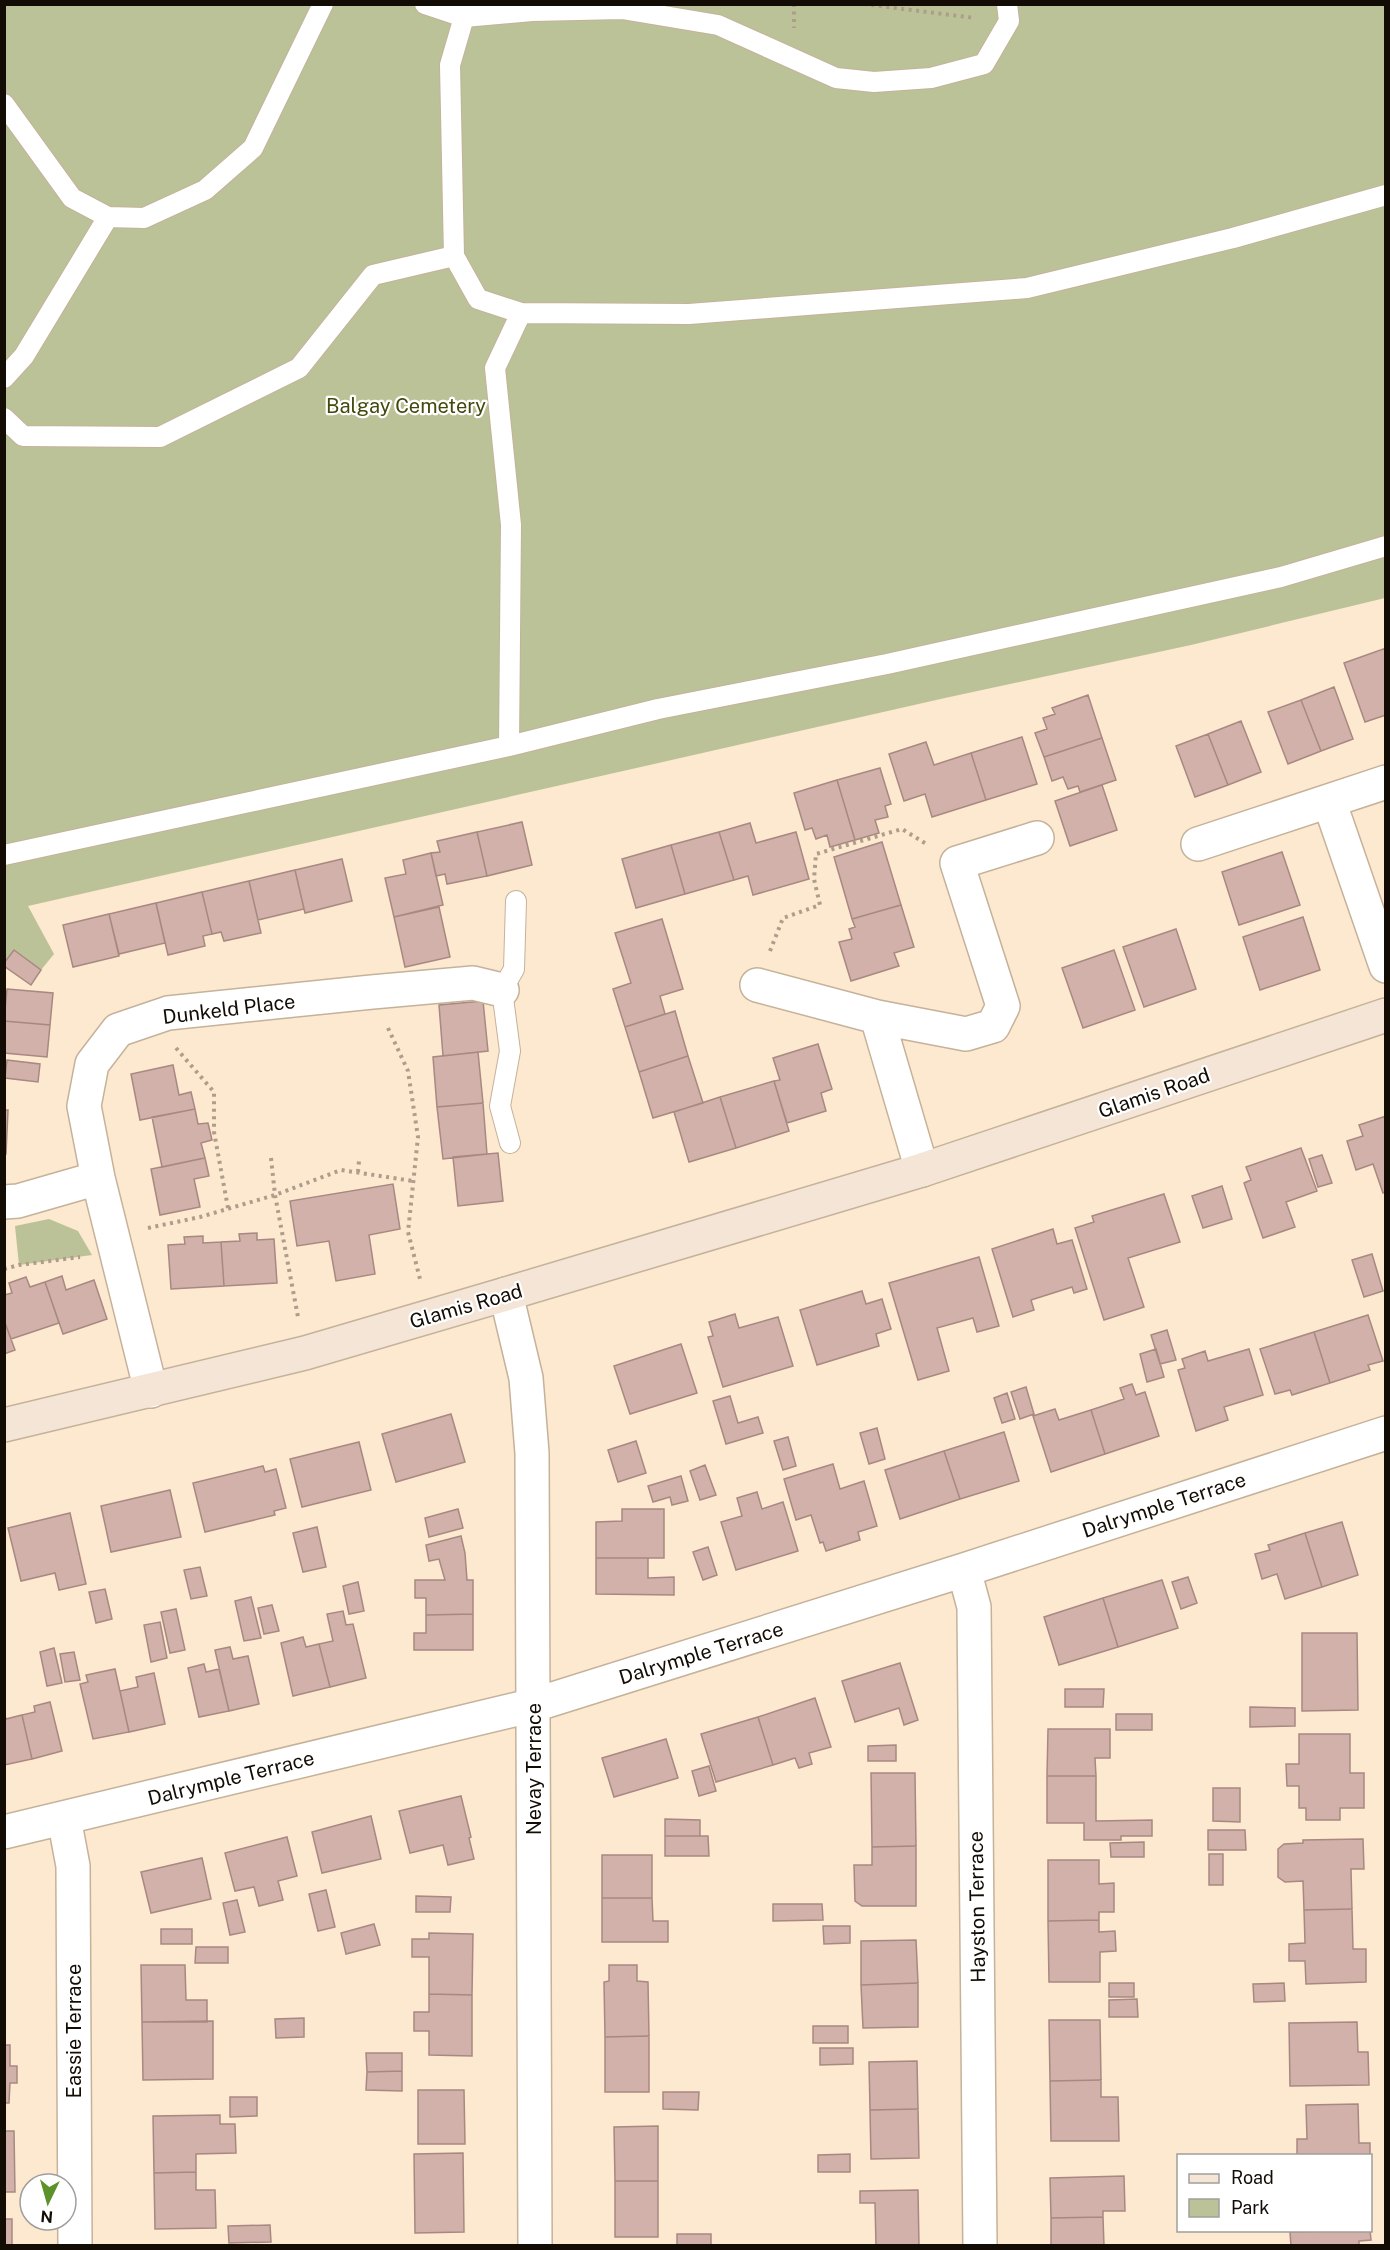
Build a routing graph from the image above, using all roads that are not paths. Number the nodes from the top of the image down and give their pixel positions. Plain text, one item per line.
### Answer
1 (323, 4) edge
2 (425, 4) edge
3 (468, 11) edge
4 (1008, 13) edge
5 (4, 104) edge
6 (1386, 195) edge
7 (108, 217) junction
8 (454, 256) junction
9 (521, 313) junction
10 (4, 378) edge
11 (4, 418) edge
12 (1386, 546) edge
13 (509, 746) junction
14 (1386, 782) edge
15 (1329, 801) junction
16 (1037, 838) dead end
17 (1198, 844) dead end
18 (4, 855) edge
19 (516, 901) dead end
20 (1386, 966) edge
21 (757, 985) road end
22 (502, 990) junction
23 (1386, 1015) edge
24 (877, 1017) junction
25 (510, 1143) dead end
26 (922, 1170) junction
27 (98, 1178) junction
28 (4, 1202) edge
29 (506, 1294) junction
30 (151, 1391) junction
31 (4, 1425) edge
32 (1386, 1433) edge
33 (964, 1570) junction
34 (534, 1705) junction
35 (64, 1818) junction
36 (4, 1832) edge
37 (75, 2246) edge
38 (536, 2246) edge
39 (980, 2246) edge

1 - 7 lane
2 - 3 lane
3 - 4 lane
3 - 8 lane
5 - 7 lane
6 - 9 lane
7 - 10 lane
8 - 9 lane
8 - 11 lane
9 - 13 lane
12 - 13 lane
13 - 18 lane
14 - 15 street
15 - 17 street
15 - 20 street
16 - 24 street
19 - 22 lane
21 - 24 street
22 - 25 lane
22 - 27 street, Dunkeld Place
23 - 26 street, Glamis Road
24 - 26 street
26 - 29 street, Glamis Road
27 - 28 street
27 - 30 street, Dunkeld Place
29 - 30 street, Glamis Road
29 - 34 street, Nevay Terrace
30 - 31 street, Glamis Road
32 - 33 street, Dalrymple Terrace
33 - 34 street, Dalrymple Terrace
33 - 39 street, Hayston Terrace
34 - 35 street, Dalrymple Terrace
34 - 38 street, Nevay Terrace
35 - 36 street, Dalrymple Terrace
35 - 37 street, Eassie Terrace

